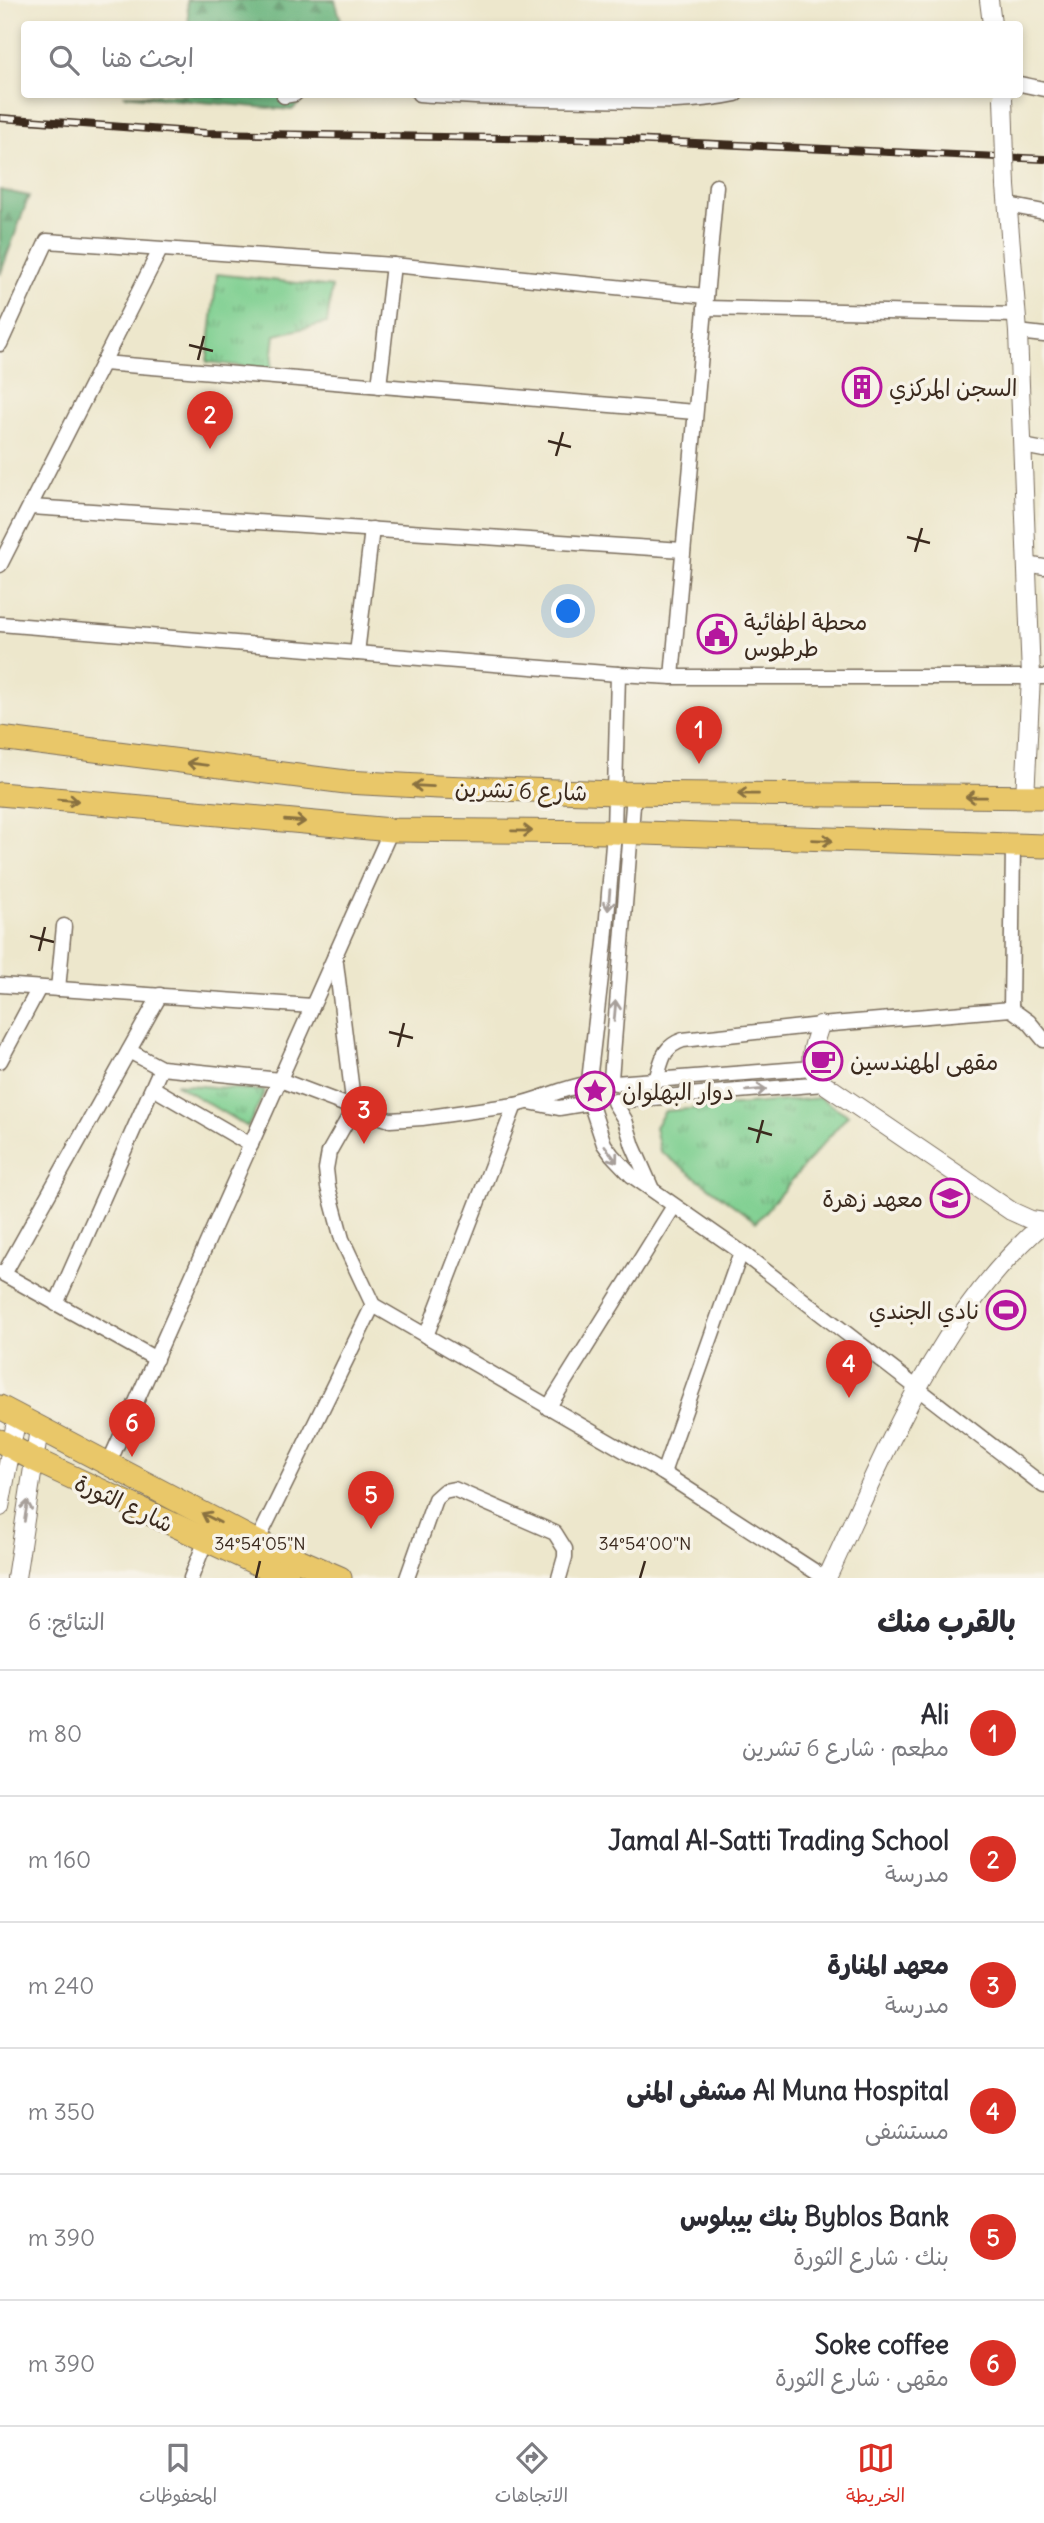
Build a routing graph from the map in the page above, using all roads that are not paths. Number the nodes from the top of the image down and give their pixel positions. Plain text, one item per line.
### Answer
1 (989, 0) edge
2 (992, 21) edge
3 (1023, 85) edge
4 (1044, 89) edge
5 (480, 98) edge
6 (717, 98) edge
7 (1003, 98) edge
8 (716, 186) dead end
9 (1008, 205) junction
10 (1044, 212) edge
11 (160, 250) junction
12 (393, 265) junction
13 (705, 302) junction
14 (1018, 323) junction
15 (1044, 335) edge
16 (0, 344) edge
17 (103, 363) junction
18 (379, 386) junction
19 (695, 412) junction
20 (1023, 446) junction
21 (1044, 450) edge
22 (31, 507) junction
23 (372, 529) junction
24 (683, 550) junction
25 (0, 565) edge
26 (1036, 566) edge
27 (0, 624) edge
28 (357, 653) junction
29 (618, 674) junction
30 (672, 677) junction
31 (1038, 677) edge
32 (0, 738) edge
33 (624, 793) junction
34 (0, 794) edge
35 (1035, 797) edge
36 (391, 830) junction
37 (623, 833) junction
38 (1013, 846) junction
39 (1044, 846) edge
40 (64, 926) dead end
41 (335, 954) junction
42 (0, 985) edge
43 (39, 988) junction
44 (58, 989) junction
45 (160, 995) junction
46 (312, 1006) junction
47 (1011, 1009) junction
48 (820, 1025) junction
49 (1042, 1035) edge
50 (129, 1051) junction
51 (0, 1061) edge
52 (161, 1068) junction
53 (811, 1068) junction
54 (279, 1080) junction
55 (656, 1080) junction
56 (613, 1081) junction
57 (588, 1083) junction
58 (824, 1084) junction
59 (153, 1088) junction
60 (614, 1101) junction
61 (522, 1104) junction
62 (590, 1104) junction
63 (354, 1108) junction
64 (251, 1145) junction
65 (652, 1188) junction
66 (674, 1206) junction
67 (1044, 1223) edge
68 (741, 1252) junction
69 (2, 1273) edge
70 (57, 1304) junction
71 (373, 1305) junction
72 (426, 1336) junction
73 (156, 1359) junction
74 (916, 1388) junction
75 (548, 1408) junction
76 (8, 1411) edge
77 (39, 1429) junction
78 (5, 1443) edge
79 (35, 1460) junction
80 (108, 1465) junction
81 (663, 1473) junction
82 (1044, 1486) edge
83 (0, 1507) edge
84 (205, 1542) junction
85 (257, 1542) junction
86 (16, 1578) edge
87 (191, 1578) edge
88 (288, 1578) edge
89 (340, 1578) edge
90 (407, 1578) edge
91 (559, 1578) edge
92 (826, 1578) edge

1 - 2 street
3 - 4 street
5 - 6 street
7 - 9 street, bridge
8 - 13 street
9 - 10 street
9 - 14 street
11 - 12 street
11 - 16 street
11 - 17 street
12 - 13 street
12 - 18 street
13 - 14 street
13 - 19 street
14 - 15 street
14 - 20 street
17 - 18 street
17 - 22 street
18 - 19 street
19 - 24 street
20 - 21 street
20 - 26 street
22 - 23 street
22 - 25 street
23 - 24 street
23 - 28 street
24 - 30 street
26 - 31 street
27 - 28 street
28 - 29 street
29 - 30 street
29 - 33 street
30 - 31 street
31 - 35 street
33 -> 32 main road, شارع 6 تشرين
35 -> 33 main road, شارع 6 تشرين
33 - 37 street
34 -> 36 main road, شارع 6 تشرين
36 -> 37 main road, شارع 6 تشرين
36 - 41 street
37 -> 38 main road, شارع 6 تشرين
56 -> 37 street
37 -> 57 street
38 - 39 main road, شارع 6 تشرين
38 - 47 street
40 - 44 street
41 - 46 street
41 - 63 street
42 - 43 street
43 - 44 street
43 - 51 street
44 - 45 street
45 - 46 street
45 - 50 street
46 - 54 street
47 - 48 street
47 - 49 street
48 - 53 street
48 - 55 street
50 - 52 street
50 - 69 street
52 - 54 street
52 - 59 street
53 - 55 street
53 - 58 street
54 - 63 street
54 - 64 street
55 - 56 street
56 - 57 street
56 - 60 street
57 - 61 street
57 - 62 street
60 -> 58 street
58 - 67 street
59 - 64 street
59 - 70 street
60 - 62 street
60 - 65 street
61 - 62 street
61 - 63 street
61 - 72 street
62 -> 65 street
63 - 71 street
64 - 73 street
65 - 66 street
66 - 68 street
66 - 75 street
67 - 74 street
68 - 74 street
68 - 81 street
69 - 70 street
70 - 73 street
71 - 72 street
71 - 85 street
72 - 75 street
73 - 80 street
74 - 82 street
74 - 92 street
75 - 81 street
76 - 77 main road, شارع الثورة
76 - 78 street
77 - 79 street
77 - 80 main road, شارع الثورة
78 - 79 main road, شارع الثورة
78 - 83 street
79 - 84 main road, شارع الثورة
86 -> 79 street
85 -> 80 main road, شارع الثورة
81 - 92 street
84 - 87 street
84 - 88 main road, شارع الثورة
85 - 89 main road, شارع الثورة
90 - 91 street

